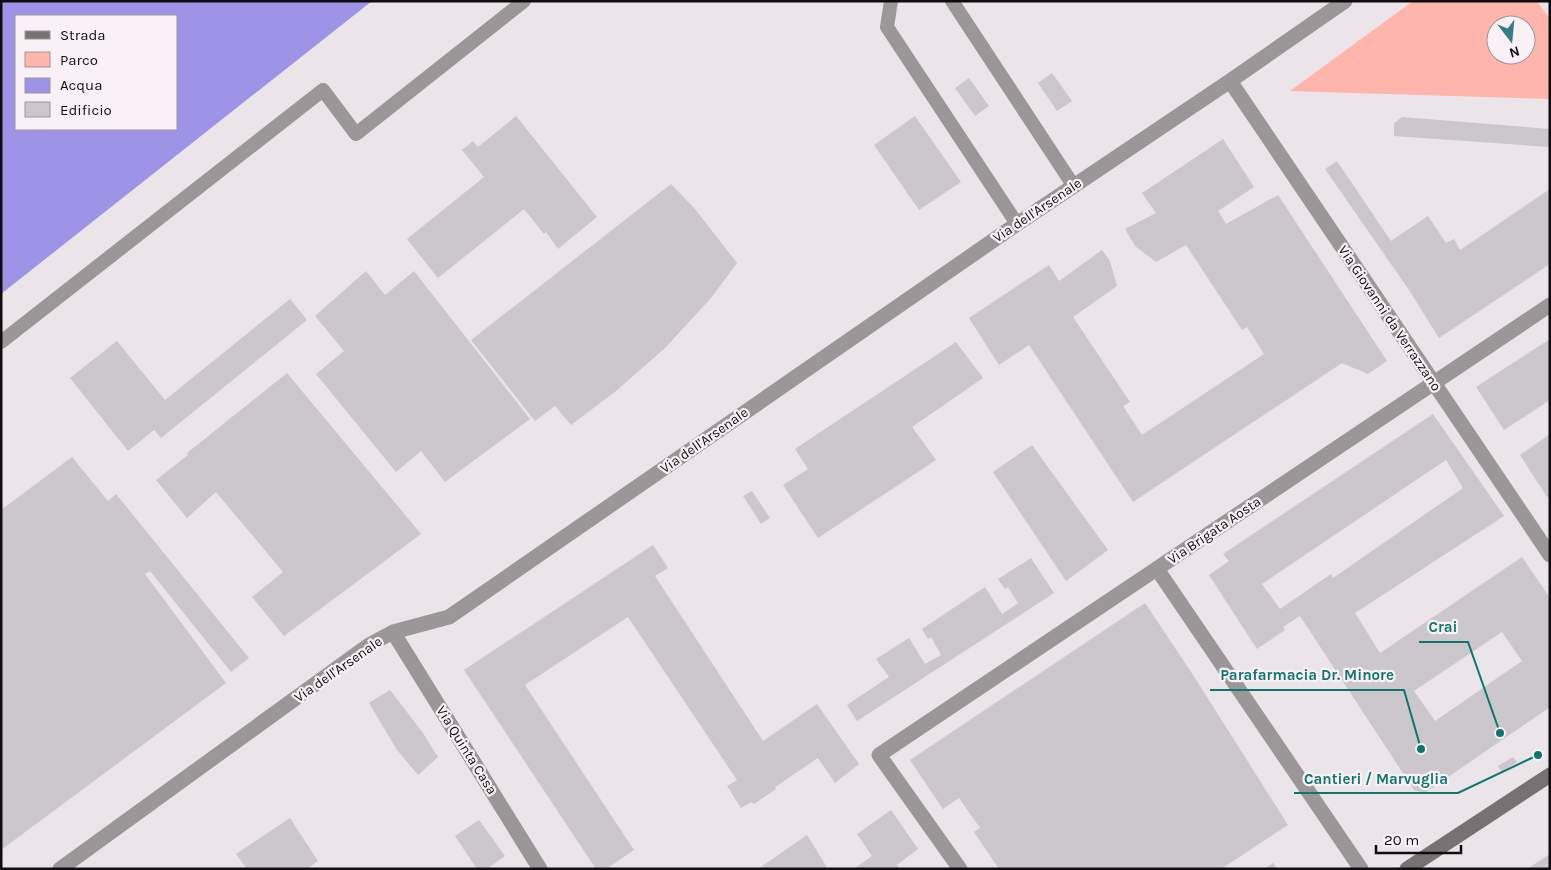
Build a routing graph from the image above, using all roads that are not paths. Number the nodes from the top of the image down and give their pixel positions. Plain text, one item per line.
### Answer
1 (524, 1) edge
2 (891, 1) edge
3 (952, 1) edge
4 (1346, 1) edge
5 (1230, 81) junction
6 (1073, 185) junction
7 (1017, 224) junction
8 (1550, 305) edge
9 (1, 342) edge
10 (1434, 383) junction
11 (1550, 555) edge
12 (1157, 569) junction
13 (393, 632) junction
14 (1550, 775) edge
15 (60, 869) edge
16 (540, 869) edge
17 (960, 869) edge
18 (1361, 869) edge
19 (1407, 869) edge

1 - 9 lane
2 - 7 lane
3 - 6 lane
4 - 5 street, Via dell'Arsenale
5 - 6 street, Via dell'Arsenale
5 - 10 street, Via Giovanni da Verrazzano
6 - 7 street, Via dell'Arsenale
7 - 13 street, Via dell'Arsenale
8 - 10 street, Via Brigata Aosta
10 - 11 street, Via Giovanni da Verrazzano
10 - 12 street, Via Brigata Aosta
12 - 17 street, Via Brigata Aosta
12 - 18 street
13 - 15 street, Via dell'Arsenale
13 - 16 street, Via Quinta Casa
14 - 19 main road

